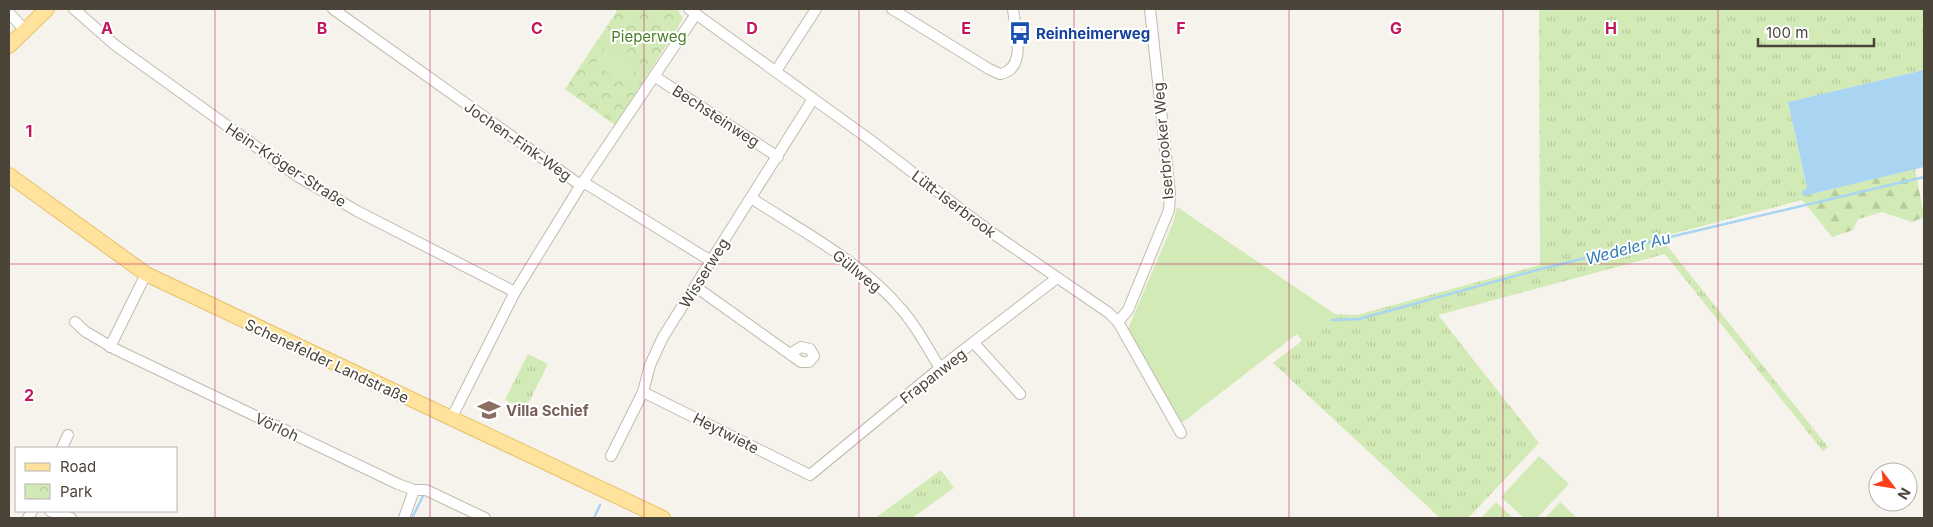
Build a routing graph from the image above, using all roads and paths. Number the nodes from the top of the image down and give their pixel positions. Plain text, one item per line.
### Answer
1 (47, 9) edge
2 (74, 9) edge
3 (333, 9) edge
4 (816, 9) edge
5 (892, 9) edge
6 (1013, 9) edge
7 (1150, 9) edge
8 (692, 11) edge
9 (9, 13) edge
10 (25, 30) junction
11 (9, 46) edge
12 (776, 71) junction
13 (654, 76) junction
14 (814, 100) junction
15 (778, 157) junction
16 (9, 174) edge
17 (583, 184) junction
18 (751, 198) junction
19 (711, 261) junction
20 (146, 274) junction
21 (1057, 278) junction
22 (696, 287) junction
23 (515, 292) junction
24 (75, 322) dead end
25 (1118, 322) junction
26 (974, 343) junction
27 (110, 347) junction
28 (790, 354) dead end
29 (940, 368) junction
30 (643, 392) junction
31 (1020, 394) dead end
32 (451, 419) junction
33 (1181, 432) dead end
34 (68, 435) dead end
35 (62, 447) edge
36 (610, 456) dead end
37 (810, 475) joint
38 (414, 490) junction
39 (53, 512) edge
40 (71, 518) edge
41 (404, 518) edge
42 (485, 518) edge
43 (663, 518) edge

1 - 10 main road
2 - 23 street, Hein-Kröger-Straße
3 - 17 street, Jochen-Fink-Weg
4 - 12 street
5 - 6 street
7 - 25 street, Iserbrooker Weg
8 - 12 street, Lütt-Iserbrook
8 - 13 street
9 - 10 street
10 - 11 main road
12 - 14 street, Lütt-Iserbrook
13 - 15 street, Bechsteinweg
13 - 17 street
14 - 15 street, Wisserweg
14 - 21 street, Lütt-Iserbrook
15 - 18 street, Wisserweg
16 - 20 main road, Schenefelder Landstraße
17 - 19 street, Jochen-Fink-Weg
17 - 23 street
18 - 19 street, Wisserweg
18 - 29 street, Güllweg
19 - 22 street, Wisserweg
20 - 27 street
20 - 32 main road, Schenefelder Landstraße
21 - 25 street, Lütt-Iserbrook
21 - 26 street, Frapanweg
22 - 28 street
22 - 30 street, Wisserweg
23 - 32 street
24 - 27 street, Vörloh
25 - 33 street, Lütt-Iserbrook
26 - 29 street, Frapanweg
26 - 31 street
27 - 38 street, Vörloh
29 - 37 street, Frapanweg
30 - 36 street, Wisserweg
30 - 37 street, Heytwiete
32 - 43 main road, Schenefelder Landstraße
34 - 35 street
38 - 41 street
38 - 42 street, Vörloh
39 - 40 street

